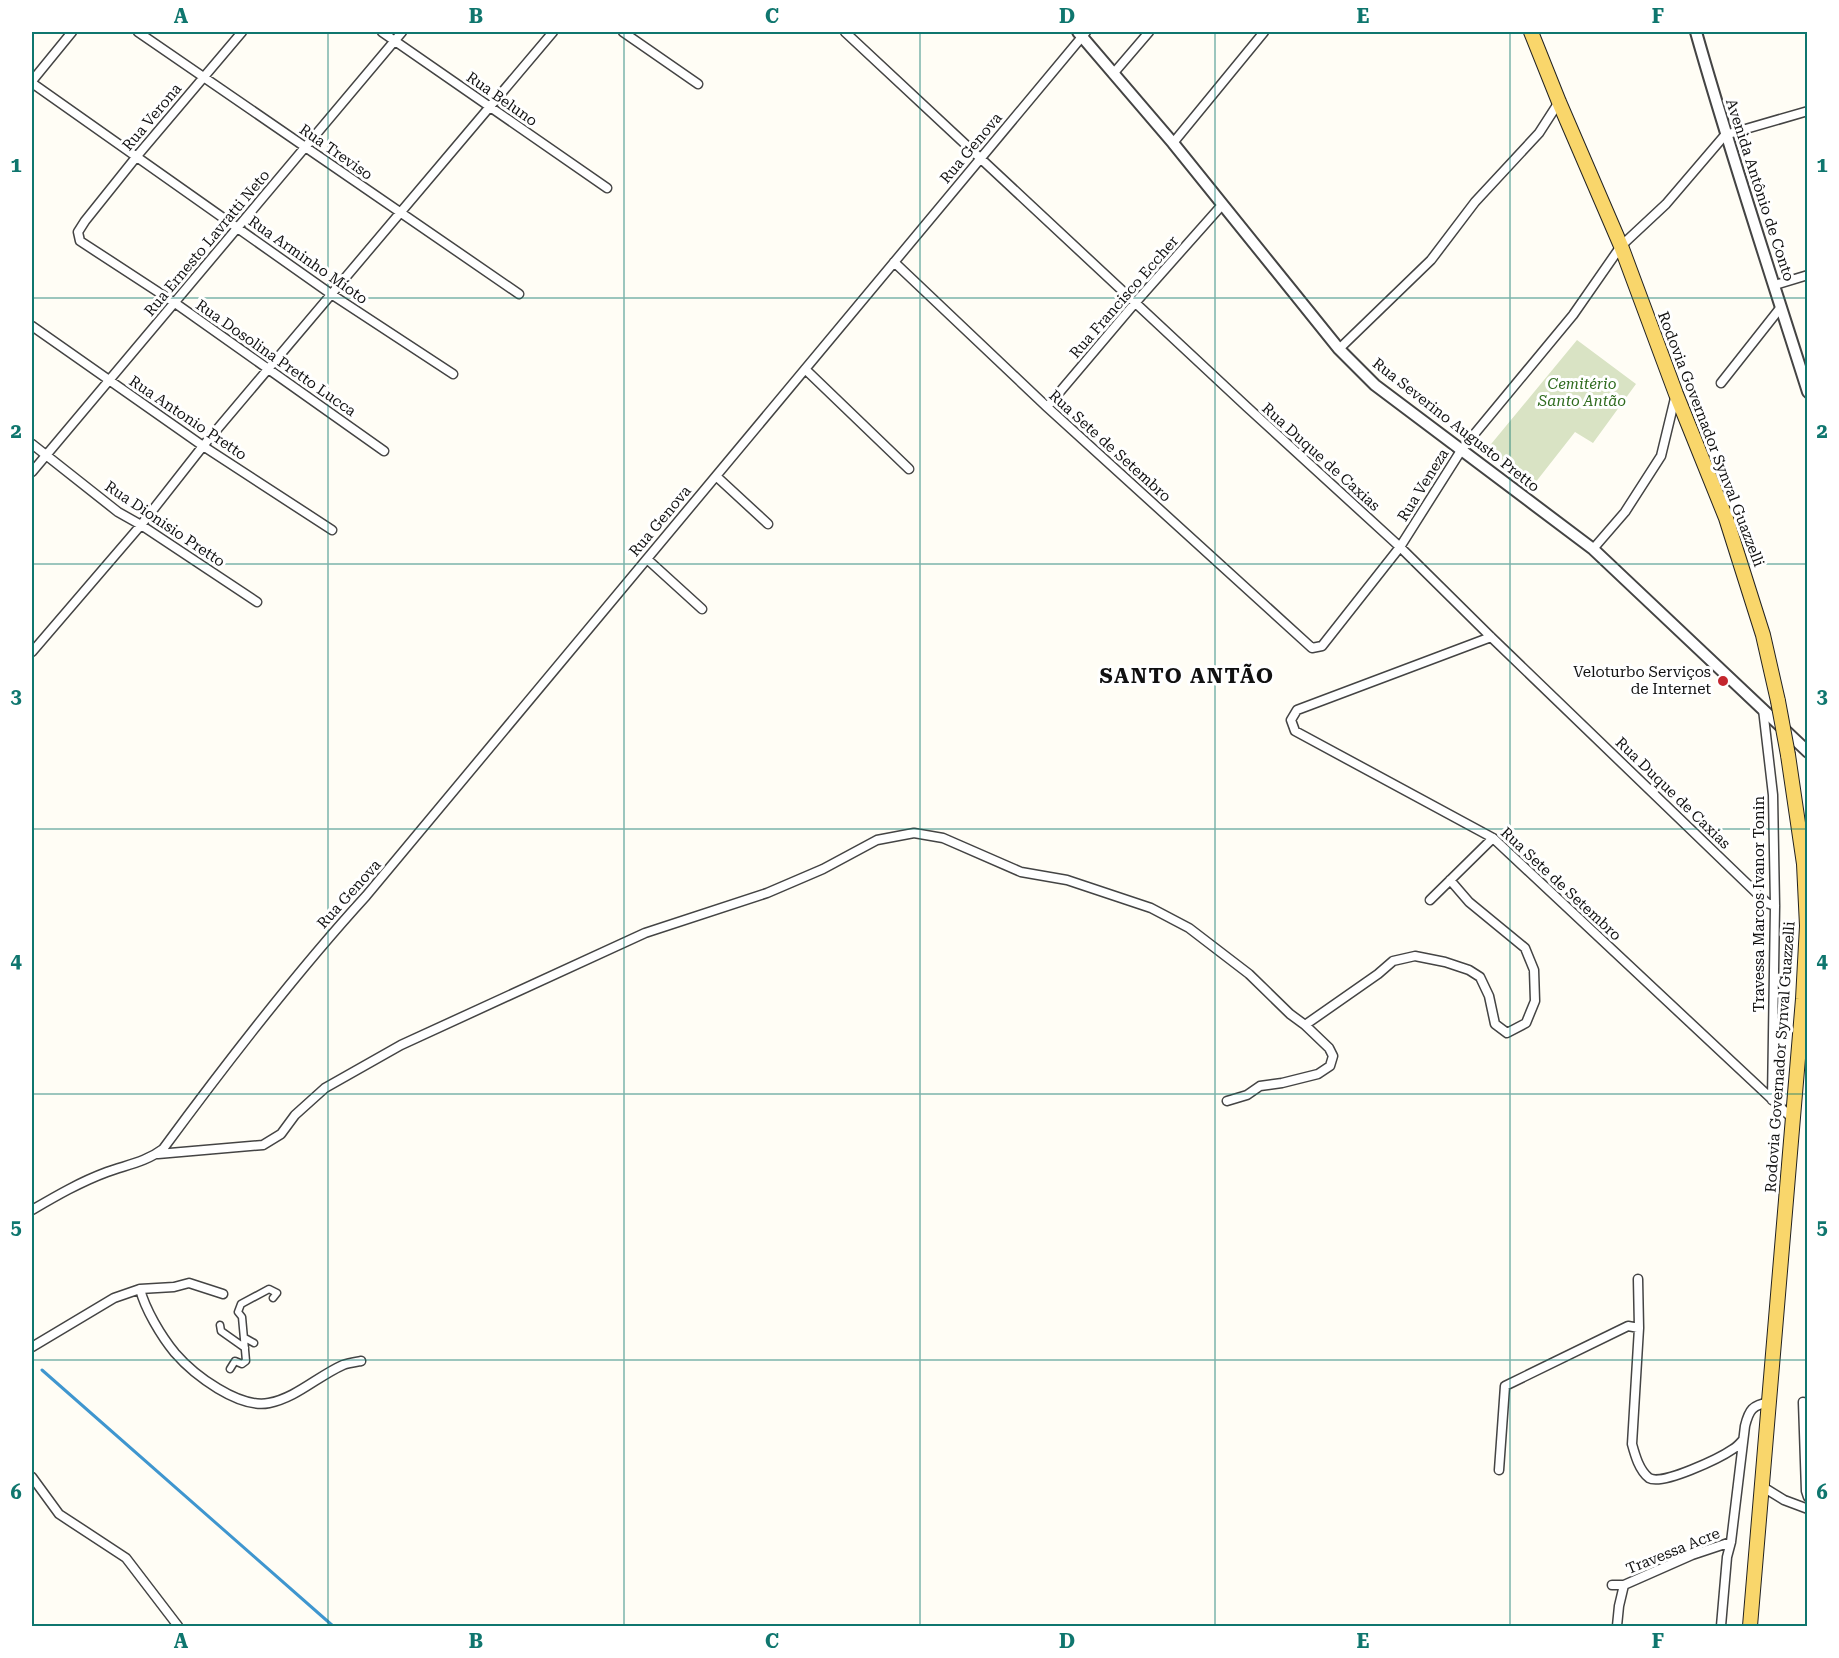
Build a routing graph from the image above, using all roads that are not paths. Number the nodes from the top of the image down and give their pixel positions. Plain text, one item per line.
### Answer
1 (72, 32) edge
2 (138, 32) edge
3 (242, 32) edge
4 (382, 32) edge
5 (402, 32) edge
6 (553, 32) edge
7 (623, 32) edge
8 (845, 32) edge
9 (1149, 32) edge
10 (1264, 32) edge
11 (1531, 32) edge
12 (1696, 32) edge
13 (1082, 33) edge
14 (394, 40) junction
15 (1113, 74) junction
16 (204, 77) junction
17 (32, 82) edge
18 (699, 84) dead end
19 (1559, 102) junction
20 (490, 107) junction
21 (1808, 111) edge
22 (1725, 135) junction
23 (1173, 143) junction
24 (305, 146) junction
25 (137, 156) junction
26 (981, 158) junction
27 (607, 188) dead end
28 (1222, 205) junction
29 (401, 213) junction
30 (86, 221) joint
31 (237, 228) junction
32 (1621, 246) junction
33 (894, 262) junction
34 (1808, 275) edge
35 (1775, 285) junction
36 (331, 294) junction
37 (519, 294) dead end
38 (175, 303) junction
39 (1135, 303) junction
40 (1781, 307) junction
41 (32, 326) edge
42 (1339, 349) junction
43 (268, 369) junction
44 (805, 369) junction
45 (453, 374) dead end
46 (109, 381) junction
47 (1721, 383) dead end
48 (1808, 392) edge
49 (1676, 394) junction
50 (1047, 407) junction
51 (32, 444) edge
52 (203, 446) junction
53 (1462, 449) junction
54 (384, 451) dead end
55 (46, 454) junction
56 (909, 470) dead end
57 (32, 472) edge
58 (716, 476) junction
59 (768, 524) dead end
60 (141, 525) junction
61 (332, 530) dead end
62 (1400, 547) junction
63 (1593, 549) junction
64 (647, 559) junction
65 (257, 602) dead end
66 (702, 609) dead end
67 (1491, 637) junction
68 (1312, 648) joint
69 (32, 652) edge
70 (1762, 709) junction
71 (1808, 752) edge
72 (1493, 838) junction
73 (1450, 880) junction
74 (1430, 900) dead end
75 (1775, 906) junction
76 (1305, 1025) junction
77 (1772, 1100) junction
78 (1227, 1101) dead end
79 (1793, 1119) junction
80 (156, 1154) junction
81 (32, 1210) edge
82 (1638, 1279) dead end
83 (140, 1288) junction
84 (223, 1294) dead end
85 (273, 1298) dead end
86 (220, 1325) dead end
87 (1639, 1328) junction
88 (254, 1343) dead end
89 (244, 1344) junction
90 (32, 1347) edge
91 (361, 1361) dead end
92 (230, 1369) dead end
93 (1770, 1402) junction
94 (1803, 1402) dead end
95 (1743, 1440) junction
96 (1499, 1470) dead end
97 (32, 1477) edge
98 (1762, 1487) junction
99 (1808, 1497) edge
100 (1808, 1509) edge
101 (1731, 1542) junction
102 (1612, 1585) dead end
103 (1624, 1585) junction
104 (177, 1626) edge
105 (1617, 1626) edge
106 (1721, 1626) edge
107 (1750, 1626) edge

1 - 17 street
2 - 16 street, Rua Treviso
3 - 16 street, Rua Verona
4 - 14 street, Rua Beluno
5 - 14 street, Rua Ernesto Lavratti Neto
6 - 20 street
7 - 18 street
8 - 26 street, Rua Duque de Caxias
9 - 15 street
10 - 23 street
11 - 19 main road, Rodovia Governador Synval Guazzelli
12 - 22 street, Avenida Antônio de Conto
13 - 15 street, Rua Severino Augusto Pretto
13 - 26 street, Rua Genova
14 - 20 street, Rua Beluno
14 - 24 street, Rua Ernesto Lavratti Neto
15 - 23 street, Rua Severino Augusto Pretto
16 - 24 street, Rua Treviso
16 - 25 street, Rua Verona
17 - 25 street, Rua Arminho Mioto
19 - 32 main road, Rodovia Governador Synval Guazzelli
19 - 42 street
20 - 27 street, Rua Beluno
20 - 29 street
21 - 22 street
22 - 32 street, Rua Veneza
22 - 35 street, Avenida Antônio de Conto
23 - 28 street, Rua Severino Augusto Pretto
24 - 29 street, Rua Treviso
24 - 31 street, Rua Ernesto Lavratti Neto
25 - 30 street, Rua Verona
25 - 31 street, Rua Arminho Mioto
26 - 33 street, Rua Genova
26 - 39 street, Rua Duque de Caxias
28 - 39 street, Rua Francisco Eccher
28 - 42 street, Rua Severino Augusto Pretto
29 - 36 street
29 - 37 street, Rua Treviso
30 - 38 street, Rua Dosolina Pretto Lucca
31 - 36 street, Rua Arminho Mioto
31 - 38 street, Rua Ernesto Lavratti Neto
32 - 49 main road, Rodovia Governador Synval Guazzelli
32 - 53 street, Rua Veneza
33 - 44 street, Rua Genova
33 - 50 street, Rua Sete de Setembro
34 - 35 street
35 - 40 street, Avenida Antônio de Conto
36 - 43 street
36 - 45 street, Rua Arminho Mioto
38 - 43 street, Rua Dosolina Pretto Lucca
38 - 46 street, Rua Ernesto Lavratti Neto
39 - 50 street, Rua Francisco Eccher
39 - 62 street, Rua Duque de Caxias
40 - 47 street
40 - 48 street, Avenida Antônio de Conto
41 - 46 street, Rua Antonio Pretto
42 - 53 street, Rua Severino Augusto Pretto
43 - 52 street
43 - 54 street, Rua Dosolina Pretto Lucca
44 - 56 street
44 - 58 street, Rua Genova
46 - 52 street, Rua Antonio Pretto
46 - 55 street, Rua Ernesto Lavratti Neto
49 - 63 street
49 - 79 main road, Rodovia Governador Synval Guazzelli, bridge
50 - 68 street, Rua Sete de Setembro
51 - 55 street, Rua Dionisio Pretto
52 - 60 street
52 - 61 street, Rua Antonio Pretto
53 - 62 street, Rua Veneza
53 - 63 street, Rua Severino Augusto Pretto
55 - 57 street, Rua Ernesto Lavratti Neto
55 - 60 street, Rua Dionisio Pretto
58 - 59 street
58 - 64 street, Rua Genova
60 - 65 street, Rua Dionisio Pretto
60 - 69 street
62 - 67 street, Rua Duque de Caxias
62 - 68 street, Rua Veneza
63 - 70 street, Rua Severino Augusto Pretto
64 - 66 street
64 - 80 street, Rua Genova
67 - 72 street, Rua Sete de Setembro
67 - 75 street, Rua Duque de Caxias
70 - 71 street, Rua Severino Augusto Pretto
70 - 75 street, Travessa Marcos Ivanor Tonin
72 - 73 street
72 - 77 street, Rua Sete de Setembro
73 - 74 street
73 - 76 street
75 - 77 street, Travessa Marcos Ivanor Tonin
76 - 78 street
76 - 80 street
77 - 79 street, Rua Sete de Setembro
79 - 93 main road, Rodovia Governador Synval Guazzelli
80 - 81 street
82 - 87 street
83 - 84 street
83 - 90 street
83 - 91 street
85 - 89 street
86 - 89 street
87 - 95 street
87 - 96 street
88 - 89 street
89 - 92 street
93 - 95 street
93 - 98 main road, Rodovia Governador Synval Guazzelli
94 - 99 street
95 - 101 street
97 - 104 street
98 - 100 street
98 - 107 main road, Rodovia Governador Synval Guazzelli
101 - 103 street, Travessa Acre
101 - 106 street
102 - 103 street, Travessa Acre
103 - 105 street, Travessa Acre

